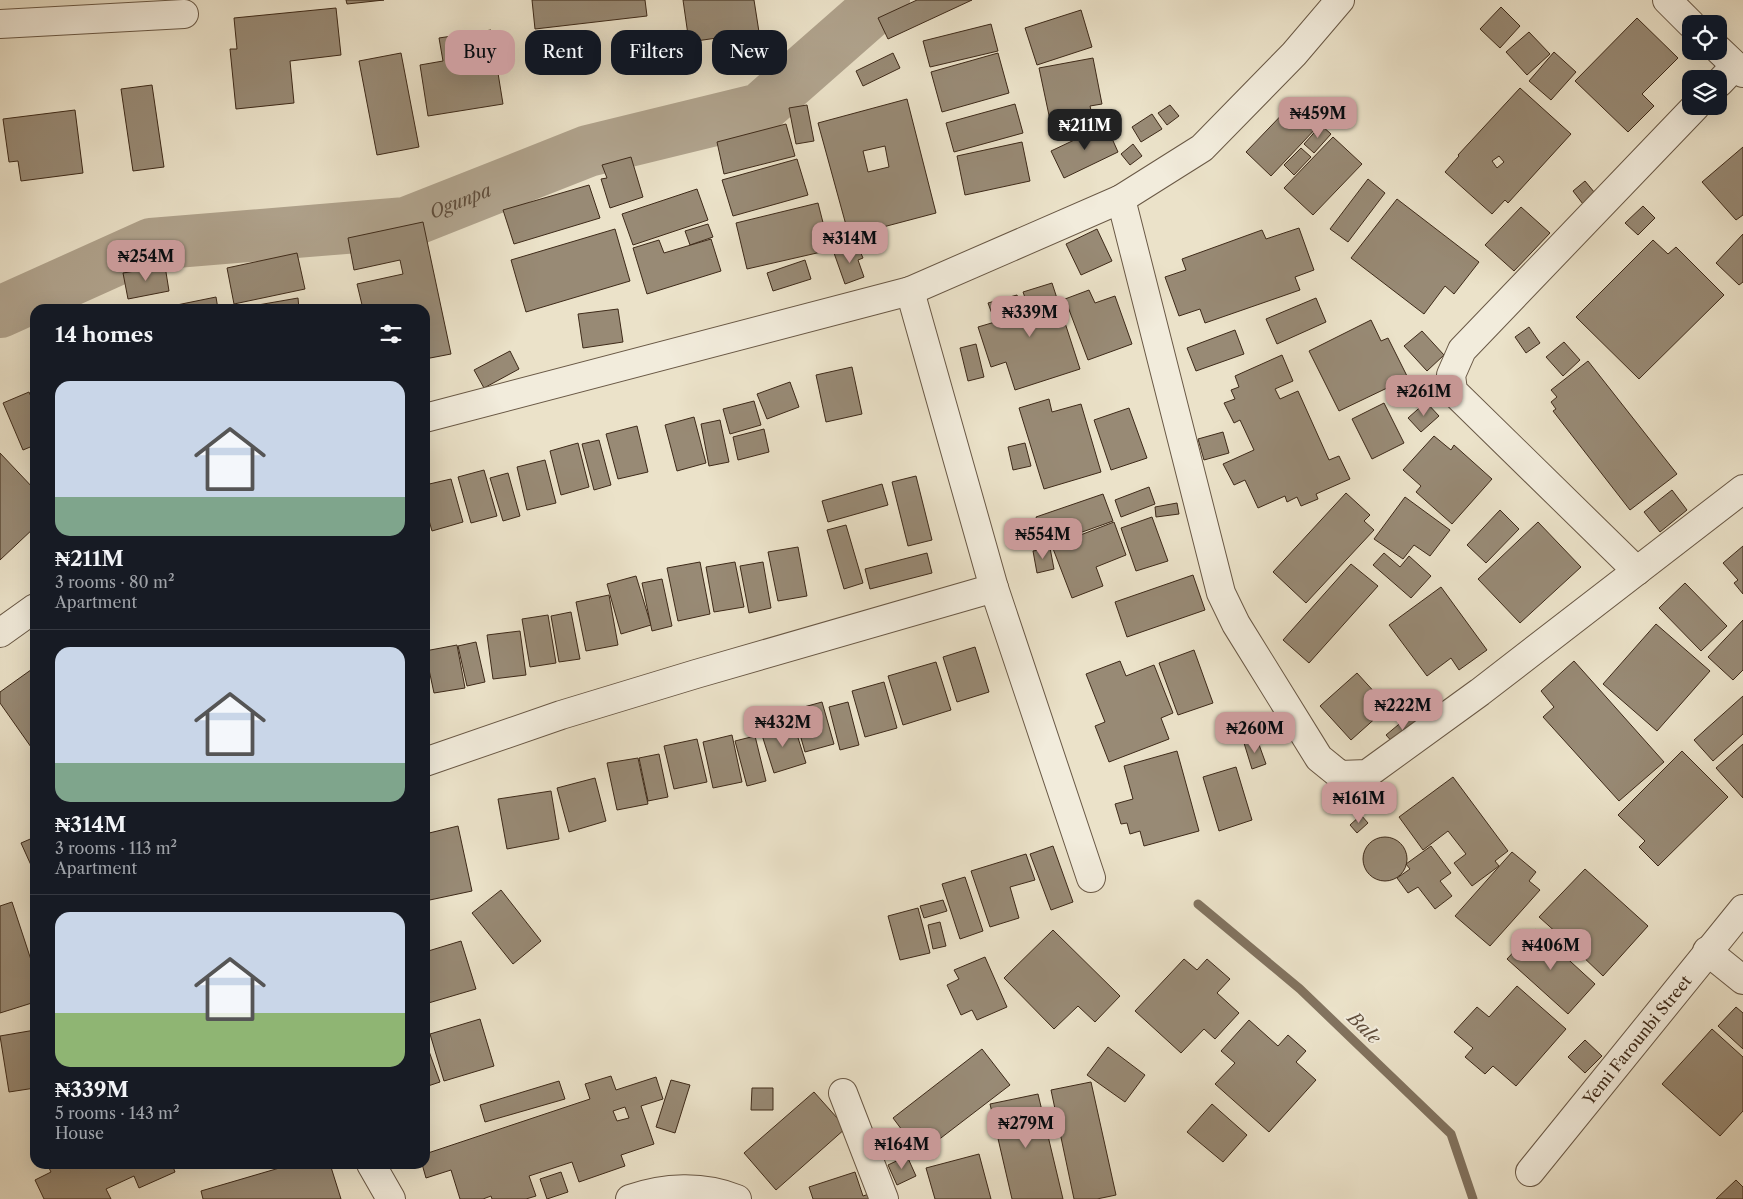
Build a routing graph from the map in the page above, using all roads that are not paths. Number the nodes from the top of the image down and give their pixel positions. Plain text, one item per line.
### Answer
1 (1340, 0) edge
2 (1667, 0) edge
3 (184, 14) dead end
4 (1682, 15) edge
5 (0, 24) edge
6 (1687, 115) edge
7 (1121, 199) junction
8 (910, 291) junction
9 (430, 417) edge
10 (1743, 489) edge
11 (1637, 571) junction
12 (994, 588) junction
13 (30, 612) edge
14 (0, 633) edge
15 (430, 760) edge
16 (1091, 878) dead end
17 (1743, 909) edge
18 (1707, 951) junction
19 (1743, 980) edge
20 (843, 1093) dead end
21 (374, 1169) edge
22 (1530, 1172) dead end
23 (391, 1199) edge
24 (630, 1199) edge
25 (737, 1199) edge
26 (884, 1199) edge

1 - 7 street
2 - 4 street
3 - 5 street
6 - 11 street
7 - 8 street
7 - 11 street
8 - 9 street
8 - 12 street
10 - 11 street
12 - 15 street
12 - 16 street
13 - 14 street
17 - 18 street, Yemi Farounbi Street
18 - 19 street
18 - 22 street, Yemi Farounbi Street
20 - 26 street
21 - 23 street
24 - 25 street

